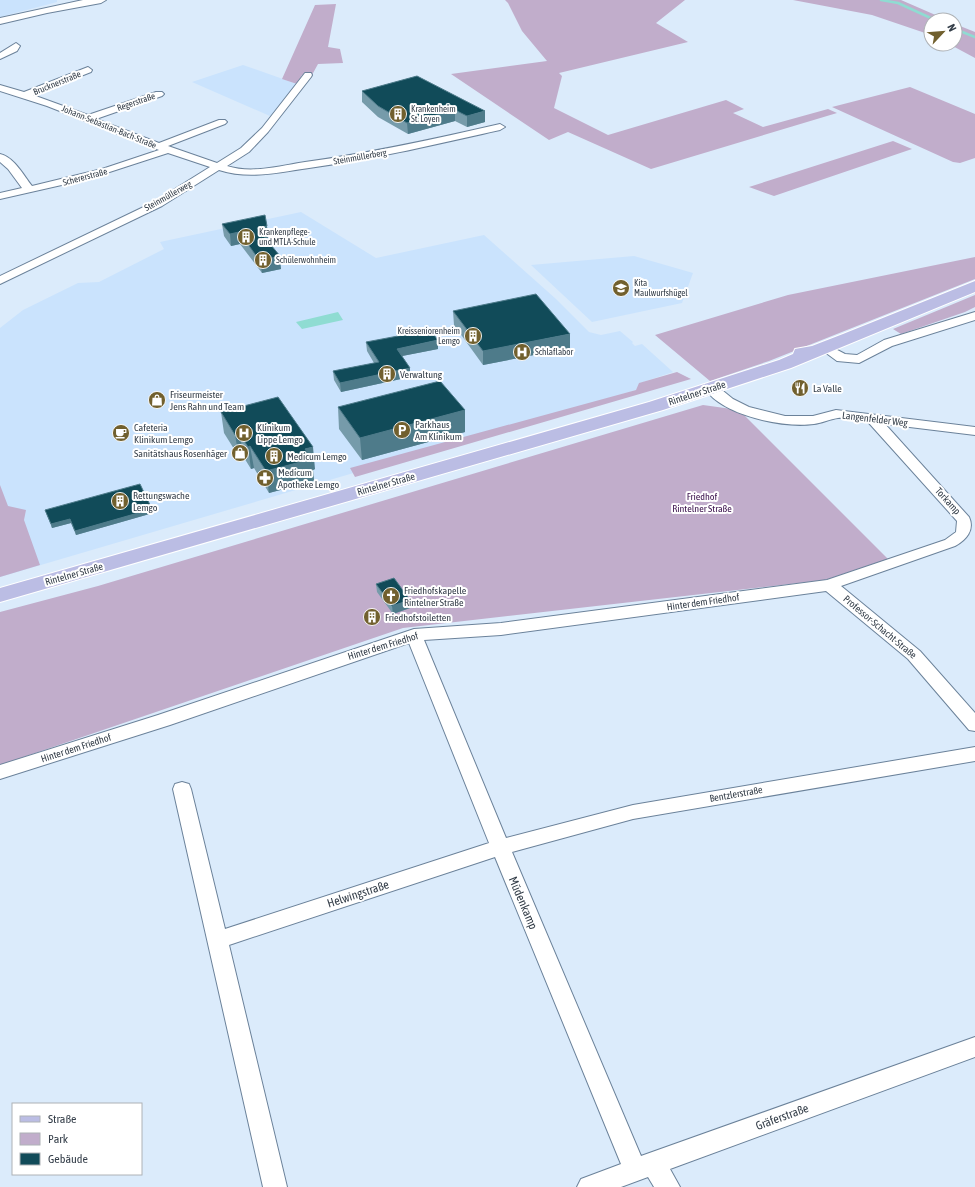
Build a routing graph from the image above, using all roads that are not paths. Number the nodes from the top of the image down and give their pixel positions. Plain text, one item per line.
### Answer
1 (101, 0) edge
2 (0, 22) edge
3 (16, 46) dead end
4 (0, 56) edge
5 (88, 70) dead end
6 (308, 75) dead end
7 (0, 88) edge
8 (160, 94) dead end
9 (26, 95) junction
10 (89, 118) junction
11 (222, 122) dead end
12 (500, 127) dead end
13 (163, 149) junction
14 (0, 157) edge
15 (219, 166) junction
16 (30, 190) junction
17 (0, 196) edge
18 (0, 280) edge
19 (975, 286) edge
20 (975, 316) edge
21 (820, 348) junction
22 (712, 389) junction
23 (874, 419) junction
24 (975, 431) edge
25 (830, 585) junction
26 (0, 596) edge
27 (414, 634) junction
28 (975, 725) edge
29 (975, 754) edge
30 (0, 772) edge
31 (182, 789) dead end
32 (500, 847) junction
33 (217, 940) junction
34 (975, 1046) edge
35 (644, 1167) junction
36 (275, 1187) edge
37 (589, 1187) edge
38 (668, 1187) edge

1 - 2 main road
3 - 4 street
5 - 9 street, Brucknerstraße
6 - 15 street, Steinmüllerweg
7 - 9 street, Johann-Sebastian-Bach-Straße
8 - 10 street, Regerstraße
9 - 10 street, Johann-Sebastian-Bach-Straße
10 - 13 street, Johann-Sebastian-Bach-Straße
11 - 13 street, Schererstraße
12 - 15 street, Steinmüllerberg
13 - 15 street, Johann-Sebastian-Bach-Straße
13 - 16 street, Schererstraße
14 - 16 street
15 - 18 street, Steinmüllerweg
16 - 17 street, Schererstraße
19 - 21 main road, Rintelner Straße
20 - 21 street
21 - 22 main road, Rintelner Straße
22 - 23 street, Langenfelder Weg
22 - 26 main road, Rintelner Straße
23 - 24 street, Langenfelder Weg
23 - 25 street, Torkamp
25 - 27 street, Hinter dem Friedhof
25 - 28 street, Professor-Schacht-Straße
27 - 30 street, Hinter dem Friedhof
27 - 32 street, Müdenkamp
29 - 32 street, Bentzlerstraße
31 - 33 street
32 - 33 street, Helwingstraße
32 - 35 street, Müdenkamp
33 - 36 street
34 - 35 street, Gräferstraße
35 - 37 street, Gräferstraße
35 - 38 street, Müdenkamp

